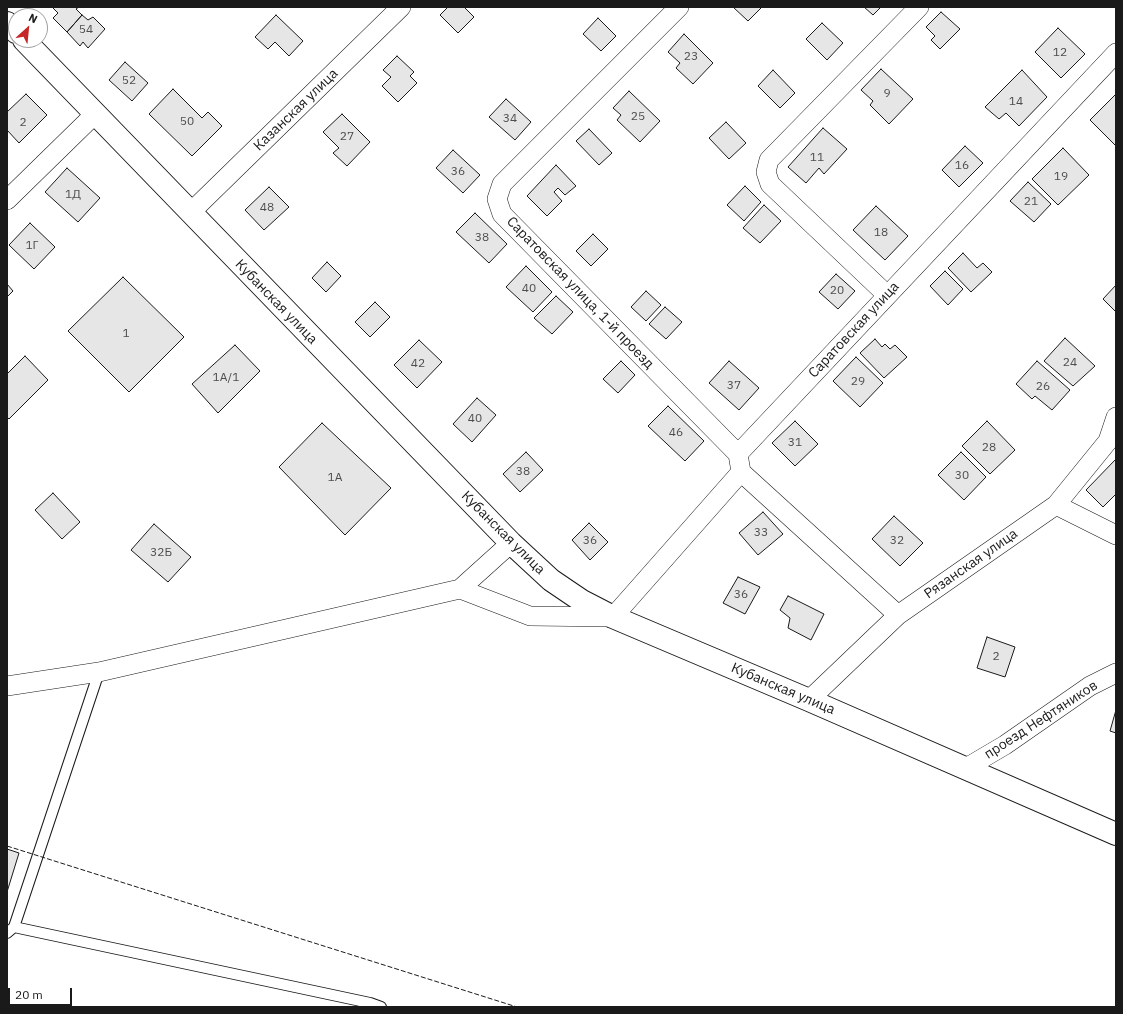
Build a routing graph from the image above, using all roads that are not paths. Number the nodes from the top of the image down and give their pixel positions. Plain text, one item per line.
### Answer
1 (401, 7) edge
2 (679, 7) edge
3 (919, 7) edge
4 (32, 48) edge
5 (1115, 55) edge
6 (94, 114) junction
7 (7, 200) edge
8 (190, 213) junction
9 (887, 295) junction
10 (1116, 417) edge
11 (1112, 441) edge
12 (740, 463) junction
13 (1056, 505) junction
14 (1116, 535) edge
15 (511, 543) junction
16 (460, 589) junction
17 (898, 615) junction
18 (613, 617) junction
19 (99, 672) junction
20 (1116, 673) edge
21 (7, 686) edge
22 (809, 700) junction
23 (966, 768) junction
24 (1116, 834) edge
25 (11, 930) edge
26 (369, 1005) edge
27 (381, 1007) edge

1 - 8 street, Казанская улица
2 - 12 street, Саратовская улица, 1-й проезд
3 - 9 street
4 - 6 street, Кубанская улица
5 - 9 street, Саратовская улица
6 - 7 street
6 - 8 street, Кубанская улица
8 - 15 street, Кубанская улица
9 - 12 street, Саратовская улица
10 - 11 street, Рязанская улица
11 - 13 street, Рязанская улица
12 - 17 street, Саратовская улица, 1-й проезд
12 - 18 street, Саратовская улица
13 - 14 street
13 - 17 street, Рязанская улица
15 - 16 street
15 - 18 street, Кубанская улица
16 - 18 street
16 - 19 street
17 - 22 street, Рязанская улица
18 - 22 street, Кубанская улица
19 - 21 street
19 - 25 lane
20 - 23 street, проезд Нефтяников
22 - 23 street, Кубанская улица
23 - 24 street, Кубанская улица
25 - 26 lane
26 - 27 lane

